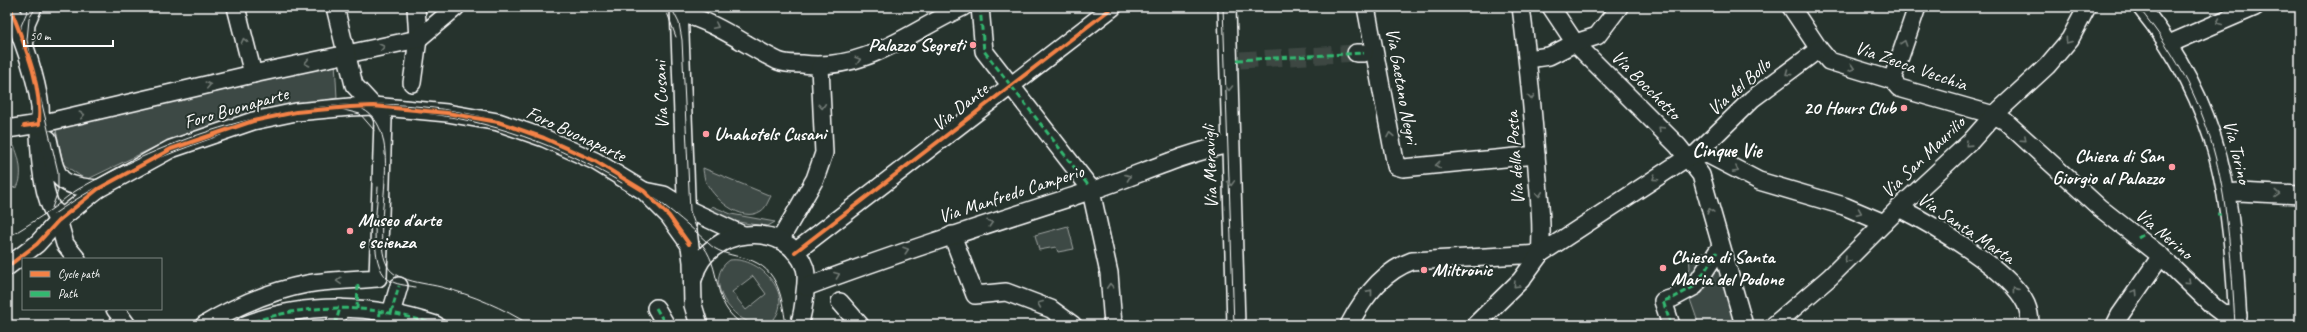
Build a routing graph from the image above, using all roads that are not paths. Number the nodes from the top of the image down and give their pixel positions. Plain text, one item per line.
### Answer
1 (10, 7) edge
2 (33, 7) edge
3 (236, 7) edge
4 (335, 7) edge
5 (416, 7) edge
6 (456, 7) edge
7 (963, 7) edge
8 (980, 7) edge
9 (1113, 7) edge
10 (1227, 7) edge
11 (1366, 7) edge
12 (1521, 7) edge
13 (1551, 7) edge
14 (1619, 7) edge
15 (1791, 7) edge
16 (1917, 7) edge
17 (2087, 7) edge
18 (2141, 7) edge
19 (2255, 7) edge
20 (677, 9) edge
21 (418, 40) junction
22 (25, 43) junction
23 (1575, 43) junction
24 (2169, 44) junction
25 (1819, 49) junction
26 (345, 55) junction
27 (1528, 59) junction
28 (820, 67) junction
29 (253, 74) junction
30 (1892, 80) junction
31 (412, 83) dead end
32 (354, 85) junction
33 (1011, 85) junction
34 (373, 106) junction
35 (339, 108) junction
36 (1994, 115) junction
37 (41, 118) junction
38 (7, 129) edge
39 (1230, 144) junction
40 (1536, 155) junction
41 (1688, 157) junction
42 (54, 166) junction
43 (685, 175) junction
44 (1089, 188) junction
45 (98, 189) junction
46 (644, 191) junction
47 (664, 194) junction
48 (2226, 194) junction
49 (2300, 195) edge
50 (1899, 208) junction
51 (687, 209) junction
52 (58, 221) junction
53 (1884, 223) junction
54 (743, 235) junction
55 (952, 235) junction
56 (780, 240) junction
57 (690, 244) junction
58 (1719, 250) junction
59 (795, 252) junction
60 (1540, 254) junction
61 (2161, 256) junction
62 (76, 258) edge
63 (7, 267) edge
64 (693, 279) junction
65 (358, 285) dead end
66 (399, 286) dead end
67 (806, 287) junction
68 (840, 302) dead end
69 (340, 308) junction
70 (656, 308) dead end
71 (357, 309) junction
72 (116, 310) edge
73 (383, 316) edge
74 (2238, 320) edge
75 (802, 321) edge
76 (127, 325) edge
77 (204, 325) edge
78 (245, 325) edge
79 (335, 325) edge
80 (436, 325) edge
81 (666, 325) edge
82 (699, 325) edge
83 (860, 325) edge
84 (1073, 325) edge
85 (1113, 325) edge
86 (1236, 325) edge
87 (1349, 325) edge
88 (1475, 325) edge
89 (1671, 325) edge
90 (1744, 325) edge
91 (1774, 325) edge
92 (2030, 325) edge
93 (2115, 325) edge

1 - 22 street
2 - 22 street
29 -> 3 street
4 - 26 street
5 - 21 street
6 - 21 street
28 -> 7 street
8 - 33 street
9 - 33 street, Via Dante
10 -> 39 street, Via Meravigli
40 -> 11 street, Via Gaetano Negri
12 - 27 street, Via della Posta
13 - 23 street, Via Bocchetto
14 - 23 street
15 - 25 street, Via Zecca Vecchia
30 -> 16 street
17 -> 36 street, Via San Maurilio
18 - 24 street, Via Torino
19 -> 24 street
20 -> 28 street
20 - 43 street, Via Cusani
26 -> 21 street, Foro Buonaparte
21 - 31 street
22 - 37 street
23 - 27 street
41 -> 23 street, Via Bocchetto
24 - 48 street, Via Torino
25 -> 30 street, Via Zecca Vecchia
25 -> 41 street, Via del Bollo
26 -> 29 street, Foro Buonaparte
26 - 32 street
27 -> 40 street, Via della Posta
28 -> 56 street
37 -> 29 street, Foro Buonaparte
30 - 36 street, Via Zecca Vecchia
32 - 34 street
32 - 35 street
33 - 44 street, Via Dante
33 - 59 street, Via Dante
34 - 35 street, Foro Buonaparte
34 - 46 street, Foro Buonaparte
34 -> 77 street
35 - 45 street, Foro Buonaparte
36 -> 50 street, Via San Maurilio
36 -> 61 street, Via Nerino
37 - 38 street, Foro Buonaparte
37 - 42 street
37 - 52 street
44 -> 39 street, Via Manfredo Camperio
39 -> 86 street, Via Meravigli
40 -> 60 street, Via della Posta
41 -> 53 street
58 -> 41 street, Via Bocchetto
41 -> 60 street, Via del Bollo
42 - 45 street
42 - 52 street
43 - 47 street
43 - 51 street, Via Cusani
55 -> 44 street, Via Manfredo Camperio
85 -> 44 street
45 - 52 street, Foro Buonaparte
46 - 47 street, Foro Buonaparte
46 - 57 street, Foro Buonaparte
47 - 51 street, Foro Buonaparte
48 -> 49 street
48 - 74 street, Via Torino
50 - 53 street, Via San Maurilio
92 -> 50 street, Via Santa Marta
51 - 54 street, Foro Buonaparte
51 - 57 street, Via Cusani
52 - 62 street
52 - 63 street, Foro Buonaparte
53 -> 91 street, Via San Maurilio
54 - 56 street
54 - 64 street
67 -> 55 street, Via Manfredo Camperio
84 -> 55 street
56 - 59 street
57 - 64 street, Via Cusani
58 - 89 street
58 - 90 street, Via Bocchetto
59 - 67 street
87 -> 60 street
60 -> 88 street
61 -> 74 street, Via Nerino
93 -> 61 street
64 - 82 street, Via Cusani
65 - 71 street
66 - 73 street
67 - 75 street
68 - 83 street
69 - 71 street
69 - 78 street
69 - 79 street
70 - 81 street
71 - 73 street
72 - 76 street
73 - 80 street

